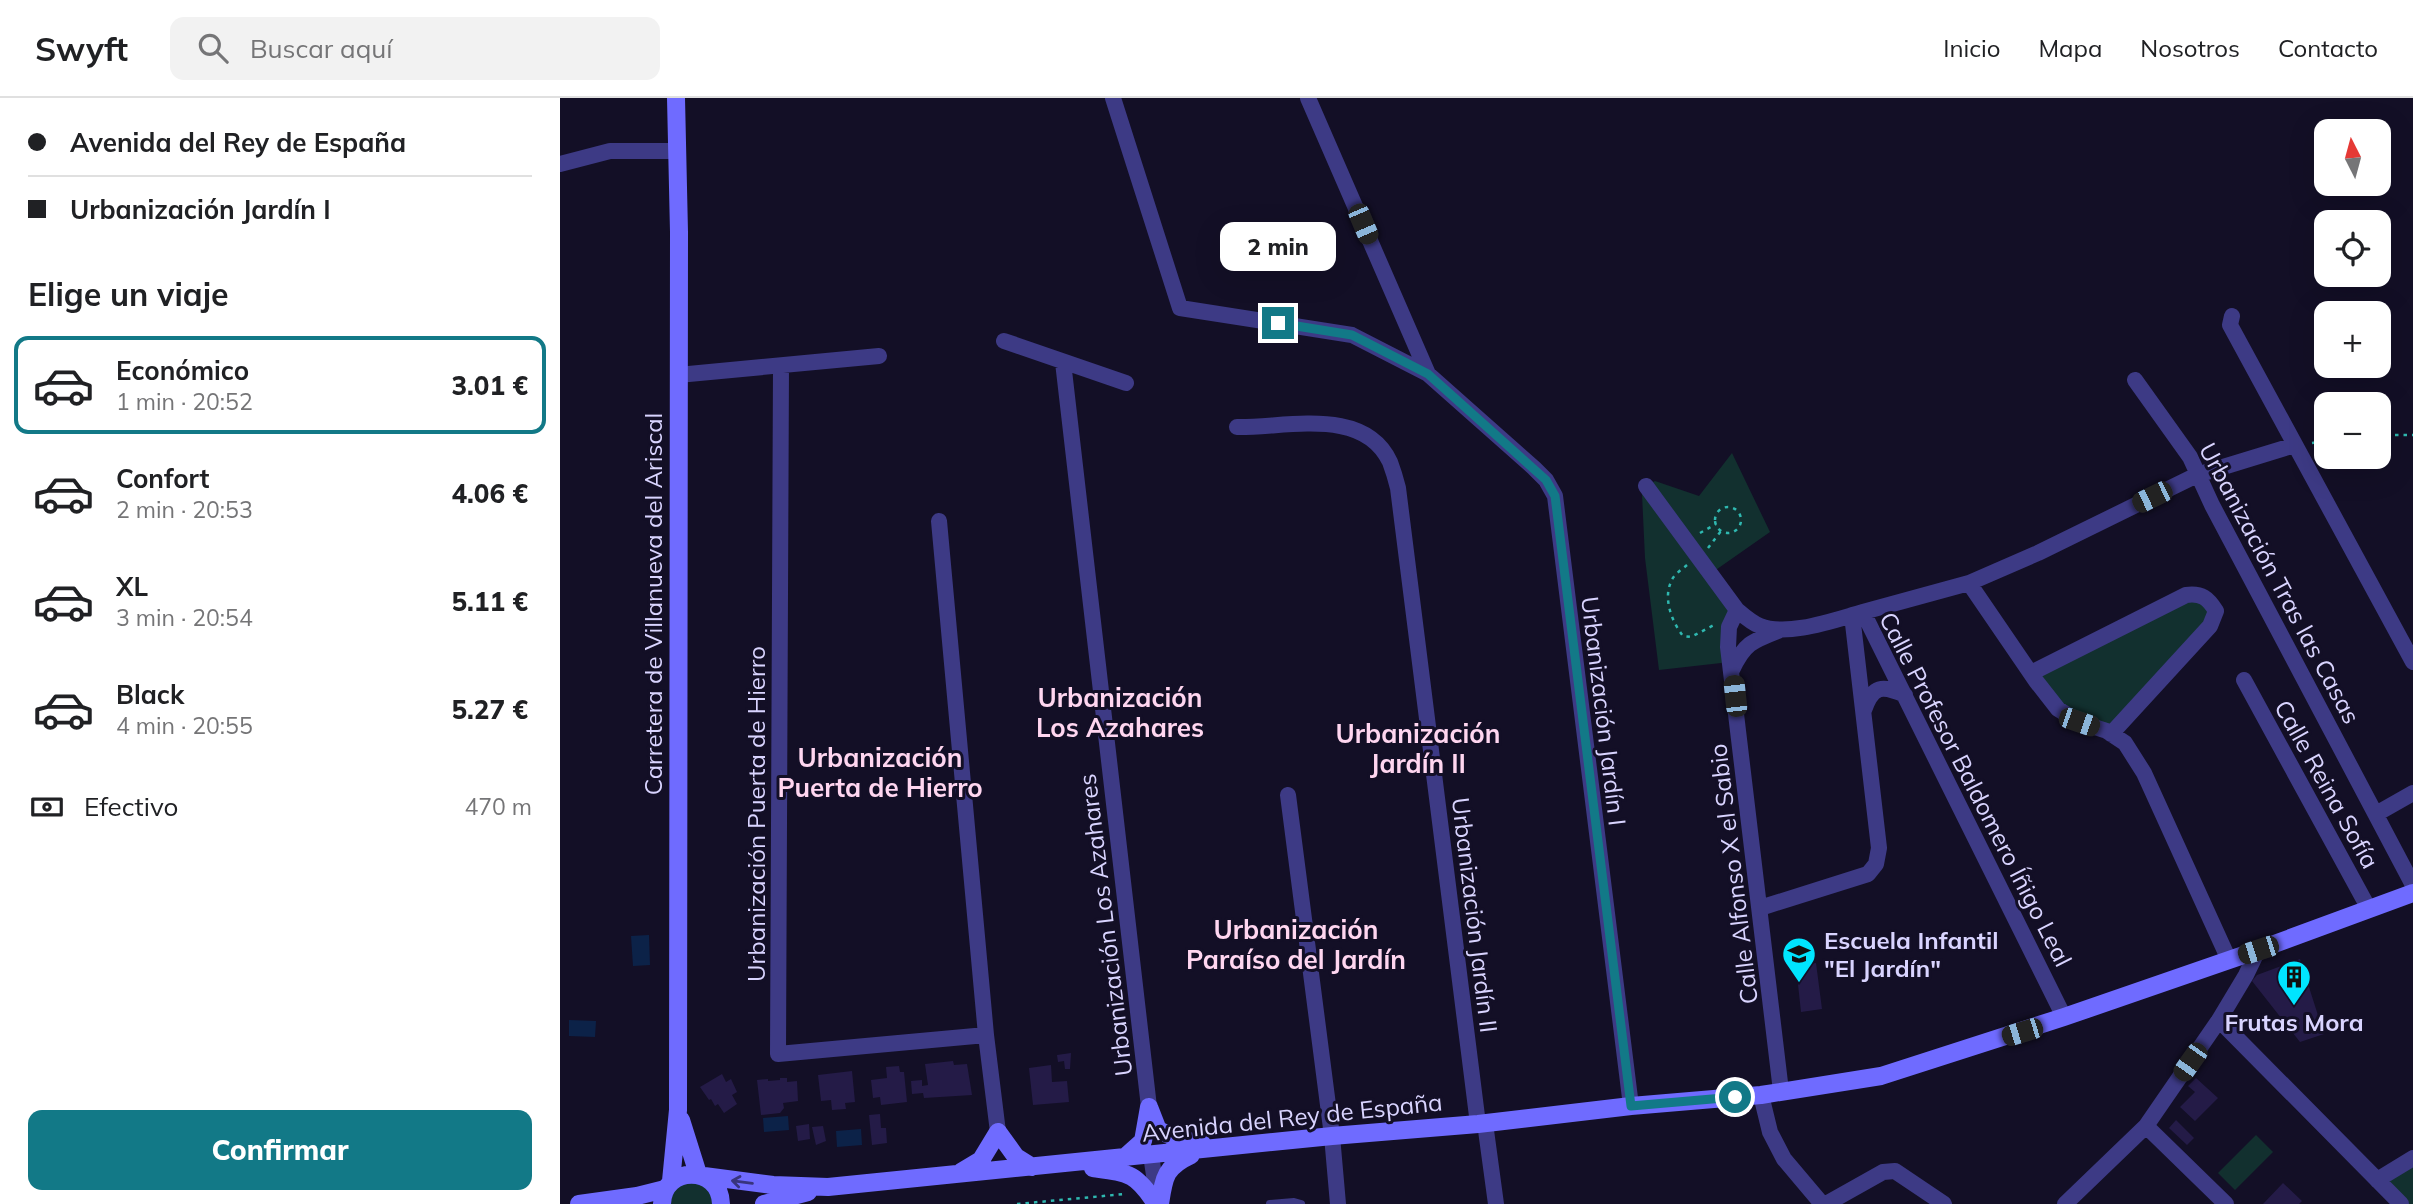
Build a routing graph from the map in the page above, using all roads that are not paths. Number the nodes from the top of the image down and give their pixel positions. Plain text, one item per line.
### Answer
1 (676, 98) edge
2 (1113, 98) edge
3 (1308, 98) edge
4 (677, 150) junction
5 (560, 164) edge
6 (2232, 316) dead end
7 (1004, 341) dead end
8 (879, 356) dead end
9 (1063, 362) junction
10 (780, 366) junction
11 (1428, 374) junction
12 (678, 375) junction
13 (2135, 380) dead end
14 (1126, 383) dead end
15 (1237, 427) dead end
16 (2295, 445) junction
17 (2197, 475) junction
18 (1646, 486) dead end
19 (939, 521) dead end
20 (1969, 583) junction
21 (1737, 610) junction
22 (1857, 614) junction
23 (1778, 631) junction
24 (2413, 662) edge
25 (1732, 670) junction
26 (2031, 673) junction
27 (2244, 680) dead end
28 (1905, 695) junction
29 (1863, 712) junction
30 (2111, 734) junction
31 (2413, 793) edge
32 (1288, 795) dead end
33 (2376, 814) junction
34 (2413, 885) edge
35 (2413, 893) edge
36 (1760, 908) junction
37 (2369, 909) junction
38 (2258, 950) junction
39 (2230, 960) junction
40 (2064, 1017) junction
41 (2219, 1020) junction
42 (986, 1035) junction
43 (1781, 1091) junction
44 (1761, 1095) junction
45 (1631, 1106) junction
46 (1149, 1107) junction
47 (678, 1110) junction
48 (1482, 1123) junction
49 (2146, 1126) junction
50 (998, 1132) junction
51 (1332, 1136) junction
52 (1257, 1144) junction
53 (1204, 1150) junction
54 (1151, 1155) junction
55 (1124, 1158) junction
56 (2413, 1158) edge
57 (1036, 1167) junction
58 (988, 1172) junction
59 (701, 1175) junction
60 (957, 1175) junction
61 (2377, 1180) junction
62 (828, 1186) junction
63 (666, 1191) edge
64 (1153, 1201) edge
65 (579, 1204) edge
66 (721, 1204) edge
67 (764, 1204) edge
68 (1270, 1204) edge
69 (1301, 1204) edge
70 (1338, 1204) edge
71 (1496, 1204) edge
72 (1824, 1204) edge
73 (1944, 1204) edge
74 (2065, 1204) edge
75 (2226, 1204) edge
76 (2401, 1204) edge

1 - 4 main road, Carretera de Villanueva del Ariscal
2 - 11 street, Urbanización Jardín I
3 - 11 street, Urbanización Jardín I
4 - 5 street
4 - 12 main road, Carretera de Villanueva del Ariscal
6 - 16 street
7 - 9 street
8 - 10 street
9 - 14 street
9 - 46 street, Urbanización Los Azahares
10 - 12 street
10 - 42 street, Urbanización Puerta de Hierro
11 - 45 street, Urbanización Jardín I
12 - 47 main road, Carretera de Villanueva del Ariscal
13 - 17 street, Urbanización Tras las Casas
15 - 48 street, Urbanización Jardín II
16 - 17 street
16 - 24 street
17 - 20 street
17 - 33 street, Urbanización Tras las Casas
18 - 21 street
19 - 42 street
20 - 22 street
20 - 26 street
21 - 23 street
21 - 25 street, Calle Alfonso X el Sabio
22 - 23 street, Calle Profesor Baldomero Íñigo Leal
22 - 28 street, Calle Profesor Baldomero Íñigo Leal
22 - 29 street
23 - 25 street, Calle Profesor Baldomero Íñigo Leal
25 - 36 street, Calle Alfonso X el Sabio
26 - 30 street
26 - 30 street
27 - 37 street, Calle Reina Sofía
28 - 29 street
28 - 40 street, Calle Profesor Baldomero Íñigo Leal
29 - 36 street
30 - 39 street
31 - 33 street
32 - 51 street
33 - 34 street, Urbanización Tras las Casas
35 - 37 main road, Avenida del Rey de España
36 - 43 street, Calle Alfonso X el Sabio
37 - 38 main road, Avenida del Rey de España
38 - 39 main road, Avenida del Rey de España
38 - 41 street
39 - 40 main road, Avenida del Rey de España
40 - 43 main road, Avenida del Rey de España
41 - 49 street
41 - 61 street
42 - 50 street
43 - 44 main road, Avenida del Rey de España
44 - 45 main road, Avenida del Rey de España
44 - 72 street
45 - 48 main road, Avenida del Rey de España
46 - 52 main road
46 - 55 main road
47 - 59 main road
47 - 63 main road
48 - 51 main road, Avenida del Rey de España
48 - 71 street, Urbanización Jardín II
49 - 74 street
49 - 75 street
50 - 57 main road
50 - 58 main road
50 - 60 main road
51 - 52 main road, Avenida del Rey de España
51 - 70 street
52 - 53 main road, Avenida del Rey de España
53 - 54 main road, Avenida del Rey de España
53 - 64 main road
54 - 55 main road, Avenida del Rey de España
54 - 64 street
55 - 57 main road, Avenida del Rey de España
56 - 61 street
57 - 58 main road, Avenida del Rey de España
57 - 64 main road
58 - 60 main road, Avenida del Rey de España
62 -> 59 main road, Avenida del Rey de España
59 - 63 main road
59 - 66 main road
60 - 62 main road, Avenida del Rey de España
61 - 76 street
62 - 67 main road, Avenida del Rey de España
63 - 65 main road
68 - 69 lane
72 - 73 street

